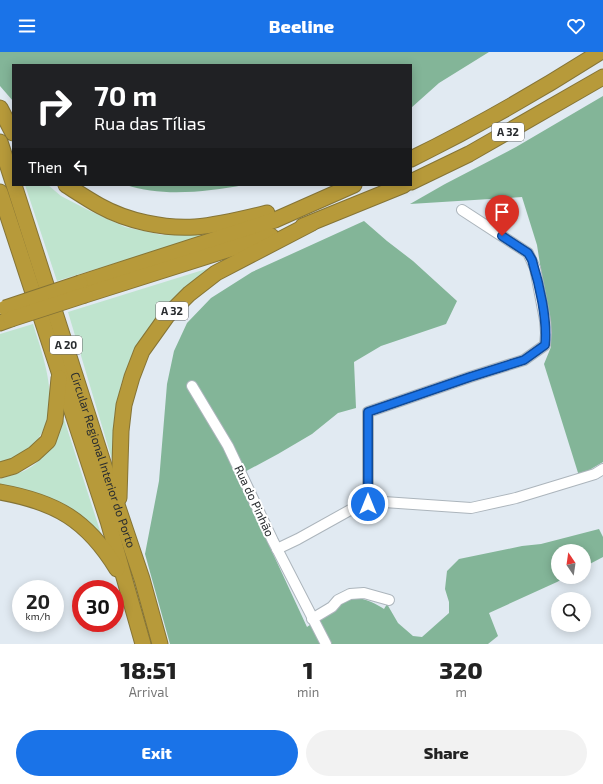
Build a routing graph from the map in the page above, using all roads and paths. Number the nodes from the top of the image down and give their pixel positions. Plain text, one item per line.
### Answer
1 (600, 52) edge
2 (603, 77) edge
3 (0, 108) edge
4 (12, 131) edge
5 (0, 142) edge
6 (412, 159) edge
7 (12, 181) edge
8 (412, 182) edge
9 (14, 186) edge
10 (68, 186) edge
11 (352, 186) edge
12 (402, 186) edge
13 (0, 192) edge
14 (313, 203) junction
15 (462, 210) dead end
16 (312, 223) junction
17 (83, 289) junction
18 (4, 315) edge
19 (60, 374) junction
20 (192, 386) dead end
21 (603, 469) edge
22 (0, 470) edge
23 (0, 492) edge
24 (368, 504) junction
25 (118, 505) junction
26 (278, 549) junction
27 (126, 583) junction
28 (389, 600) dead end
29 (312, 619) junction
30 (142, 644) edge
31 (160, 644) edge
32 (326, 644) edge

1 - 6 highway, A 32
2 - 8 highway, A 32
3 - 4 highway
5 - 7 highway, Circular Regional Interior do Porto / A 20
9 - 25 highway, Circular Regional Interior do Porto / A 20
10 - 14 highway, A 32
11 - 14 highway, A 32
12 - 16 highway, A 32
13 - 19 highway, Circular Regional Interior do Porto / A 20
14 - 17 highway, A 32
15 - 24 street
16 - 17 highway, A 32
16 - 25 highway, A 32
17 - 18 highway, A 32, bridge
19 - 22 highway
19 - 27 highway, Circular Regional Interior do Porto / A 20
20 - 26 street, Rua do Pinhão
21 - 24 street
23 - 27 highway
24 - 26 street
25 - 31 highway, Circular Regional Interior do Porto / A 20
26 - 29 street, Rua do Pinhão
27 - 30 highway, Circular Regional Interior do Porto / A 20
28 - 29 street
29 - 32 street, Rua do Pinhão

